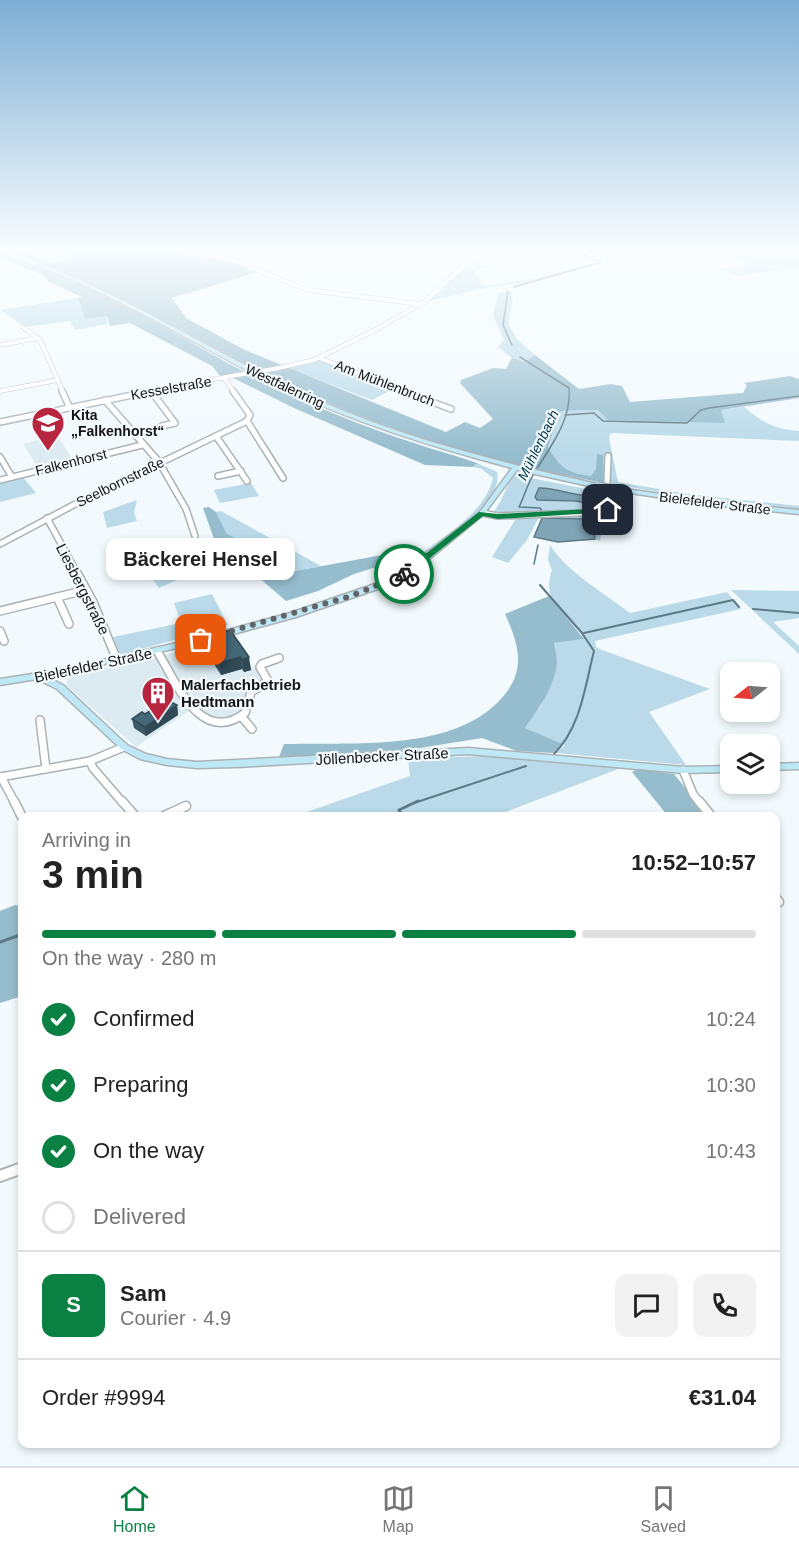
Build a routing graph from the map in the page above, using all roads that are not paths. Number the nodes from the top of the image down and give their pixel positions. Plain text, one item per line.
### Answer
1 (150, 317) edge
2 (395, 317) edge
3 (23, 327) dead end
4 (38, 338) junction
5 (0, 345) edge
6 (319, 358) junction
7 (224, 378) junction
8 (58, 380) junction
9 (0, 391) edge
10 (151, 391) junction
11 (105, 400) junction
12 (69, 406) junction
13 (451, 409) dead end
14 (0, 422) edge
15 (244, 422) junction
16 (162, 426) dead end
17 (216, 436) junction
18 (142, 445) junction
19 (608, 456) dead end
20 (0, 457) edge
21 (478, 459) junction
22 (159, 462) junction
23 (511, 467) junction
24 (241, 471) junction
25 (502, 473) junction
26 (218, 476) dead end
27 (12, 477) junction
28 (283, 478) dead end
29 (0, 480) edge
30 (247, 481) dead end
31 (500, 488) junction
32 (799, 512) edge
33 (482, 513) junction
34 (47, 518) junction
35 (195, 536) dead end
36 (0, 544) edge
37 (86, 590) junction
38 (57, 597) junction
39 (0, 611) edge
40 (69, 624) dead end
41 (0, 631) edge
42 (4, 641) dead end
43 (157, 651) junction
44 (279, 658) dead end
45 (117, 660) junction
46 (58, 673) junction
47 (38, 676) junction
48 (0, 682) edge
49 (60, 687) junction
50 (241, 716) junction
51 (40, 720) dead end
52 (252, 729) dead end
53 (121, 748) junction
54 (90, 761) junction
55 (799, 766) edge
56 (780, 767) edge
57 (46, 769) junction
58 (720, 769) edge
59 (683, 770) junction
60 (1, 777) edge
61 (186, 806) dead end
62 (19, 812) edge
63 (132, 812) edge
64 (173, 812) edge
65 (708, 812) edge
66 (18, 1169) edge
67 (0, 1176) edge

1 - 21 main road, Westfalenring
2 - 6 street
3 - 4 street
4 - 5 street
4 - 8 street
6 - 7 street, Kesselstraße, bridge
6 - 13 street, Am Mühlenbruch
7 - 10 street, Kesselstraße
7 - 15 street
8 - 9 street
8 - 12 street
10 - 11 street, Kesselstraße
10 - 16 street
11 - 12 street, Kesselstraße
11 - 18 street
12 - 14 street, Kesselstraße
15 - 17 street, Seelbornstraße
15 - 28 street
17 - 22 street, Seelbornstraße
17 - 24 street
18 - 22 street
18 - 27 street, Falkenhorst
19 - 33 street
20 - 27 street
21 - 23 main road, Westfalenring
21 - 25 main road
22 - 34 street, Seelbornstraße
22 - 35 street
23 - 25 main road, Bielefelder Straße
23 - 31 main road, Bielefelder Straße
23 - 32 main road, Bielefelder Straße, bridge
24 - 26 street
24 - 30 street
25 - 31 main road, Bielefelder Straße
27 - 29 street, Falkenhorst
31 - 33 main road, Bielefelder Straße
33 - 43 main road, Bielefelder Straße
34 - 36 street, Seelbornstraße
34 - 37 street, Liesbergstraße
37 - 38 street
37 - 45 street, Liesbergstraße
38 - 39 street
38 - 40 street
41 - 42 street
43 - 45 main road, Bielefelder Straße
43 - 50 street
44 - 50 street
45 - 46 main road, Bielefelder Straße
46 - 47 main road, Bielefelder Straße
46 - 49 main road
47 - 48 main road, Bielefelder Straße
47 - 49 main road, Jöllenbecker Straße
49 - 53 main road, Jöllenbecker Straße
50 - 52 street
51 - 57 street
53 - 54 street
53 - 59 main road, Jöllenbecker Straße
54 - 57 street
54 - 63 street
55 - 56 main road
57 - 60 street
58 - 59 main road, Jöllenbecker Straße
59 - 65 street
60 - 62 street
61 - 64 street
66 - 67 street

